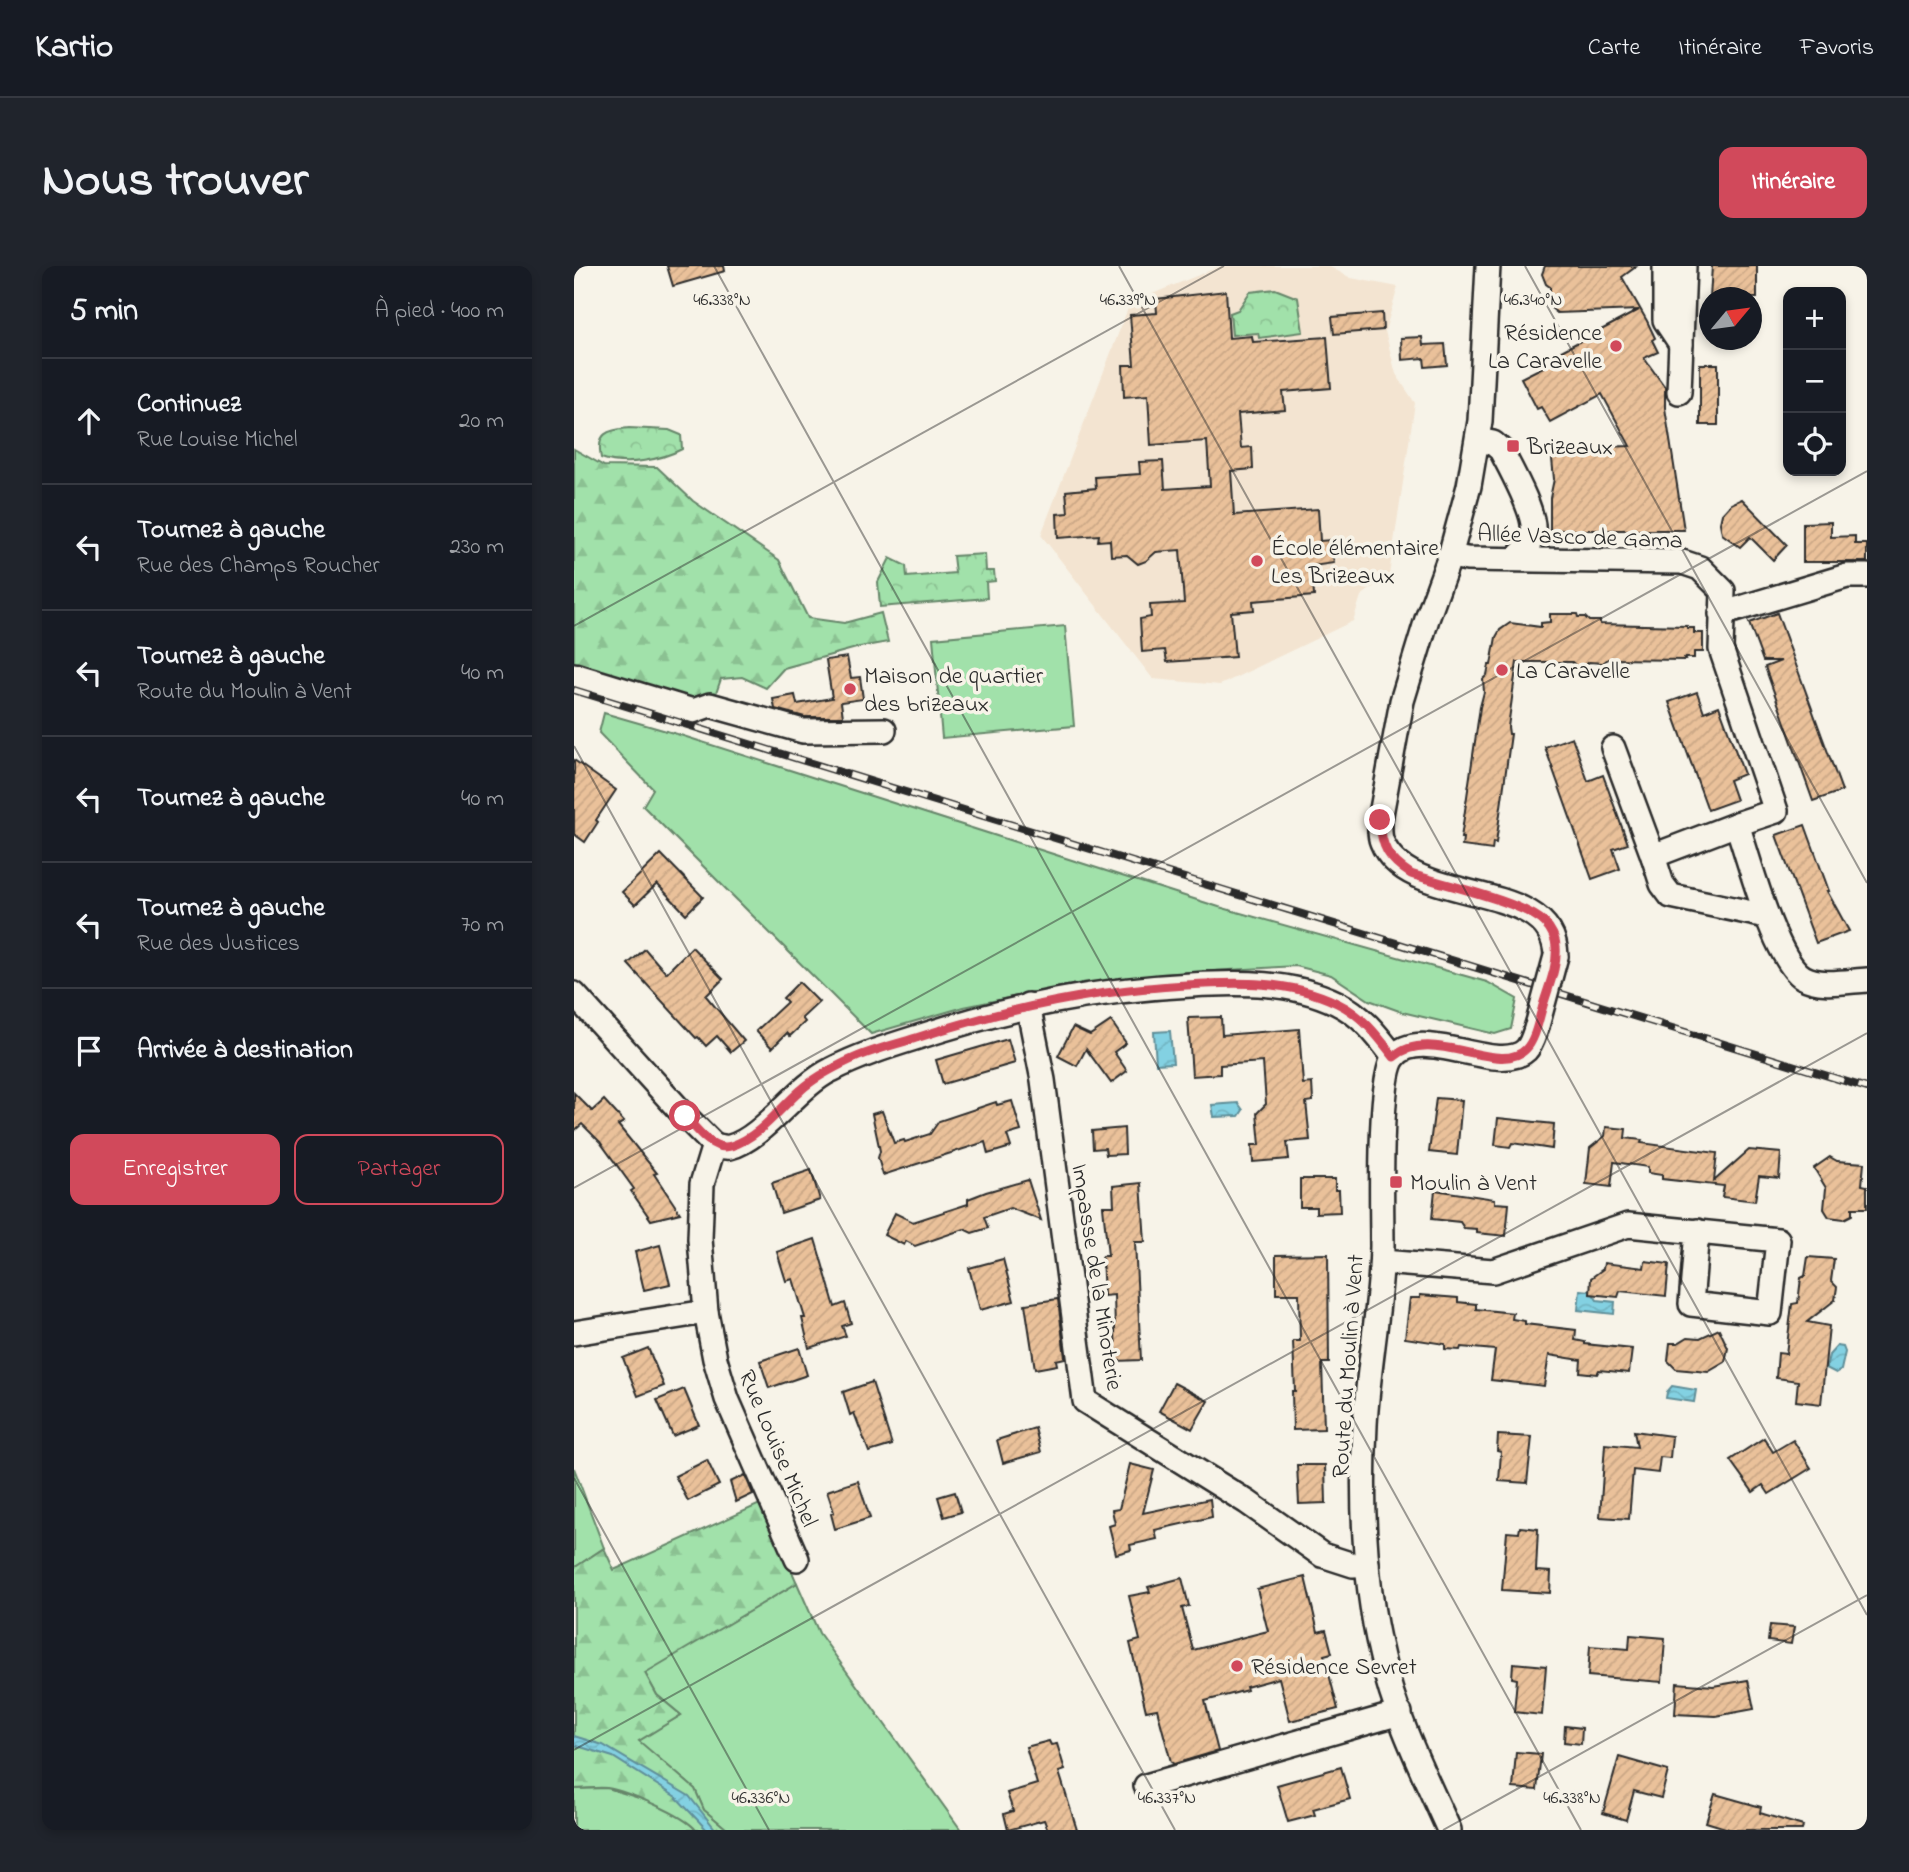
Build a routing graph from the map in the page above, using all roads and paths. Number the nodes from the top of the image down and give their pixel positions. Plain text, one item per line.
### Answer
1 (1488, 266) edge
2 (1665, 266) edge
3 (1684, 266) edge
4 (1681, 344) junction
5 (1679, 392) dead end
6 (1478, 440) junction
7 (1450, 556) junction
8 (1515, 559) junction
9 (1867, 576) edge
10 (1721, 614) junction
11 (574, 675) edge
12 (884, 730) dead end
13 (1613, 748) dead end
14 (1737, 824) junction
15 (1653, 856) junction
16 (1766, 916) junction
17 (1867, 980) edge
18 (574, 994) edge
19 (1028, 1005) junction
20 (1394, 1057) junction
21 (714, 1145) junction
22 (1698, 1231) junction
23 (1382, 1262) junction
24 (706, 1312) junction
25 (574, 1333) edge
26 (797, 1559) dead end
27 (1367, 1564) junction
28 (1400, 1713) junction
29 (1146, 1786) dead end
30 (1449, 1830) edge

1 - 6 street
2 - 4 street
3 - 4 street
4 - 5 street
6 - 7 street
6 - 8 street
7 - 8 street, Allée Vasco de Gama
7 - 20 street, bridge
8 - 10 street, Allée Vasco de Gama
9 - 10 street
10 - 14 street, Allée Vasco de Gama
11 - 12 street
13 - 15 street
14 - 15 street
14 - 16 street
15 - 16 street
16 - 17 street
18 - 21 street
19 - 20 street
19 - 21 street
19 - 27 street, Impasse de la Minoterie
20 - 23 street, Route du Moulin à Vent
21 - 24 street, Rue Louise Michel
22 - 22 street
22 - 23 street
23 - 27 street, Route du Moulin à Vent
24 - 25 street
24 - 26 street, Rue Louise Michel
27 - 28 street, Route du Moulin à Vent
28 - 29 street
28 - 30 street, Route du Moulin à Vent

